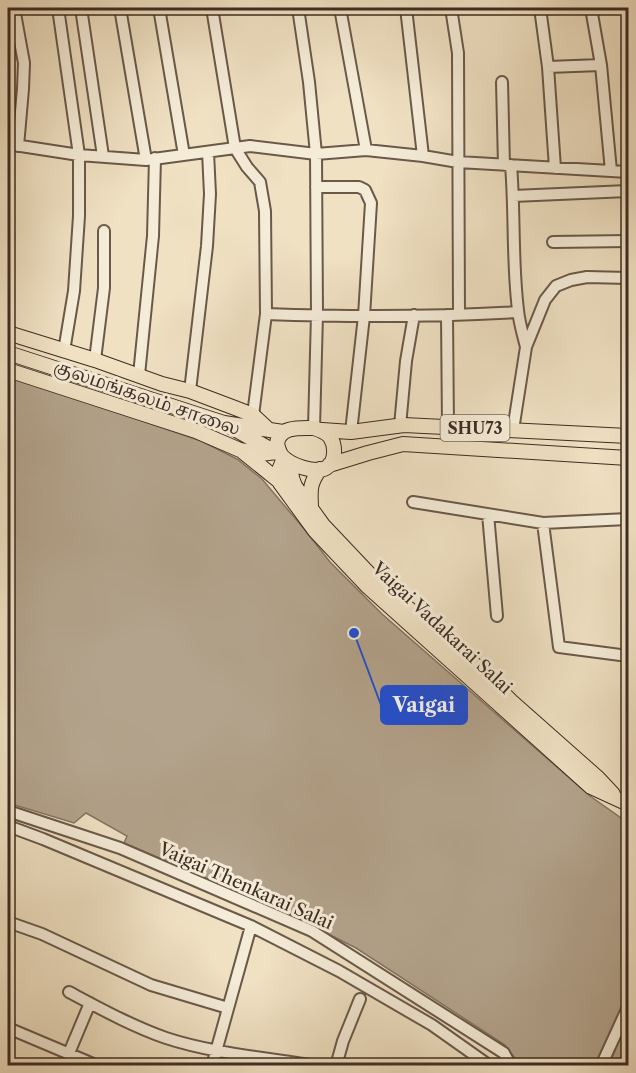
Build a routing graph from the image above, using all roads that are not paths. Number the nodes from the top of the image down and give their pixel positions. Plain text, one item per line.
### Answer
1 (14, 8) edge
2 (58, 8) edge
3 (81, 8) edge
4 (120, 8) edge
5 (159, 8) edge
6 (212, 8) edge
7 (298, 8) edge
8 (340, 8) edge
9 (406, 8) edge
10 (451, 8) edge
11 (540, 8) edge
12 (591, 8) edge
13 (601, 65) junction
14 (548, 68) junction
15 (502, 82) dead end
16 (13, 145) edge
17 (235, 148) junction
18 (366, 150) junction
19 (208, 152) junction
20 (79, 154) junction
21 (316, 154) junction
22 (184, 155) junction
23 (103, 156) junction
24 (423, 156) junction
25 (150, 159) junction
26 (458, 162) junction
27 (508, 165) junction
28 (555, 168) junction
29 (611, 171) junction
30 (628, 171) edge
31 (316, 187) junction
32 (628, 191) edge
33 (513, 196) junction
34 (104, 231) dead end
35 (628, 241) edge
36 (553, 242) dead end
37 (628, 278) edge
38 (518, 312) junction
39 (266, 314) junction
40 (316, 315) junction
41 (414, 315) junction
42 (453, 315) junction
43 (364, 316) junction
44 (8, 333) edge
45 (526, 347) junction
46 (64, 351) junction
47 (8, 353) edge
48 (95, 360) junction
49 (8, 370) edge
50 (139, 375) junction
51 (190, 391) junction
52 (253, 415) junction
53 (224, 423) junction
54 (400, 426) junction
55 (448, 427) junction
56 (268, 429) junction
57 (318, 429) junction
58 (513, 430) junction
59 (283, 432) junction
60 (351, 432) junction
61 (628, 436) edge
62 (240, 450) junction
63 (283, 457) junction
64 (628, 458) edge
65 (325, 467) junction
66 (279, 481) junction
67 (413, 502) dead end
68 (311, 507) junction
69 (488, 514) junction
70 (628, 519) edge
71 (543, 523) junction
72 (497, 616) dead end
73 (628, 656) edge
74 (624, 802) edge
75 (8, 811) edge
76 (8, 826) edge
77 (8, 922) edge
78 (251, 926) junction
79 (69, 992) dead end
80 (360, 999) dead end
81 (90, 1003) junction
82 (628, 1007) edge
83 (228, 1008) junction
84 (8, 1028) edge
85 (216, 1050) junction
86 (69, 1053) junction
87 (98, 1065) edge
88 (212, 1065) edge
89 (316, 1065) edge
90 (336, 1065) edge
91 (490, 1065) edge
92 (511, 1065) edge
93 (601, 1065) edge

1 - 16 street
2 - 20 street
3 - 23 street
4 - 25 street
5 - 22 street
6 - 17 street
7 - 21 street
8 - 18 street
9 - 24 street
10 - 26 street
11 - 14 street
12 - 13 street
13 - 14 street
13 - 29 street
14 - 28 street
15 - 27 street
16 - 20 street
17 - 19 street
17 - 21 street
17 - 39 street
18 - 21 street
18 - 24 street
19 - 22 street
19 - 51 street
20 - 23 street
20 - 46 street
21 - 31 street
22 - 25 street
23 - 25 street
24 - 26 street
25 - 50 street
26 - 27 street
26 - 42 street
27 - 28 street
27 - 33 street
28 - 29 street
29 - 30 street
31 - 40 street
31 - 43 street
32 - 33 street
33 - 38 street
34 - 48 street
35 - 36 street
37 - 45 street
38 - 42 street
38 - 45 street
39 - 40 street
39 - 52 street
40 - 43 street
40 - 57 street
41 - 42 street
41 - 43 street
41 - 54 street
42 - 55 street
43 - 60 street
44 - 46 main road, குலமங்கலம் சாலை
45 - 58 street
46 - 48 main road, குலமங்கலம் சாலை
47 - 53 main road, SHU73
48 - 50 main road, குலமங்கலம் சாலை
49 - 62 main road, குலமங்கலம் சாலை
50 - 51 main road, குலமங்கலம் சாலை
51 - 52 main road, குலமங்கலம் சாலை
52 - 56 main road, குலமங்கலம் சாலை
53 - 56 main road, SHU73
53 - 63 main road, SHU73
54 - 55 main road, SHU73
54 - 60 main road, SHU73
55 - 58 main road, SHU73
56 - 59 main road, SHU73
57 - 59 main road, SHU73
57 - 60 main road, SHU73
57 - 65 main road
58 - 61 main road, SHU73
59 - 63 main road
62 - 63 main road, குலமங்கலம் சாலை
62 - 66 main road, Vaigai Vadakarai Salai
63 - 65 main road, SHU73
63 - 66 main road
63 - 68 main road, Vaigai Vadakarai Salai
64 - 65 main road, SHU73
65 - 68 main road
66 - 74 main road, Vaigai Vadakarai Salai
67 - 69 street
68 - 74 main road, Vaigai Vadakarai Salai
69 - 71 street
69 - 72 street
70 - 71 street
71 - 73 street
75 - 92 street, Vaigai Thenkarai Salai
76 - 78 street, Vaigai Thenkarai Salai
77 - 83 street
78 - 83 street
78 - 91 street, Vaigai Thenkarai Salai
79 - 81 street
80 - 90 street
81 - 85 street
81 - 86 street
82 - 93 street
83 - 85 street
84 - 86 street
85 - 88 street
85 - 89 street
86 - 87 street

